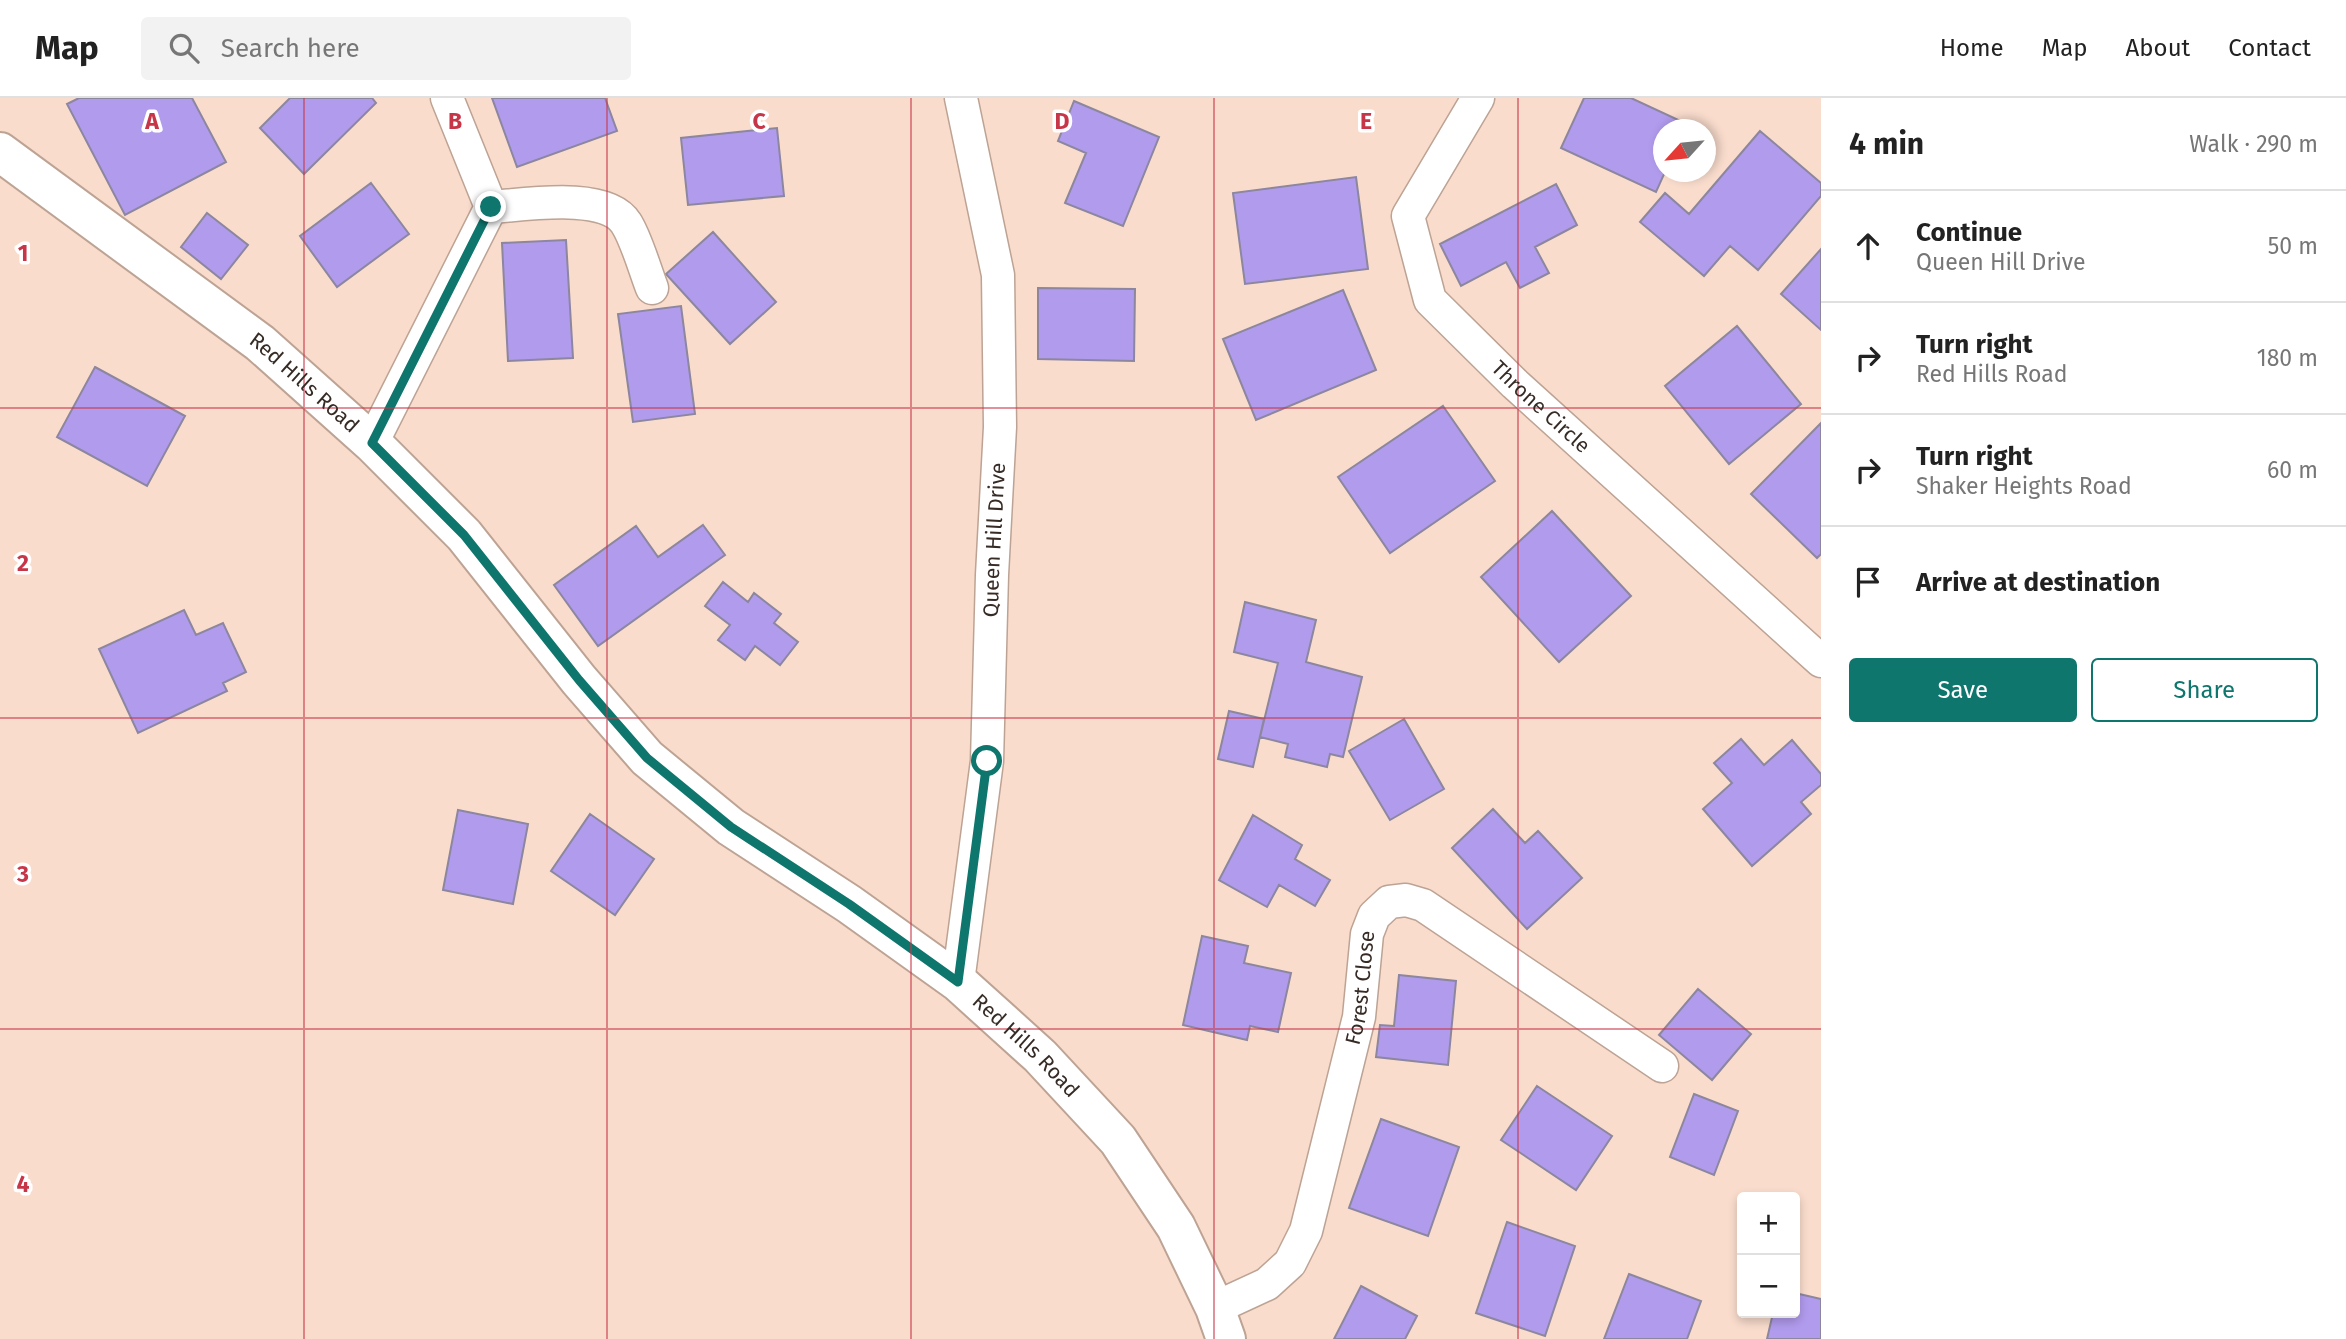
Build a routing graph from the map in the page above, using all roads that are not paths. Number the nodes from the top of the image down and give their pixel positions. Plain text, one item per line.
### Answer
1 (447, 98) edge
2 (961, 98) edge
3 (1478, 98) edge
4 (0, 152) edge
5 (491, 207) junction
6 (652, 288) dead end
7 (372, 443) junction
8 (1821, 661) edge
9 (958, 982) junction
10 (1662, 1066) dead end
11 (1220, 1323) edge

1 - 5 street
2 - 9 street, Queen Hill Drive
3 - 8 street, Throne Circle
4 - 7 main road, Red Hills Road
5 - 6 street
5 - 7 street
7 - 9 main road, Red Hills Road
9 - 11 main road, Red Hills Road
10 - 11 street, Forest Close

